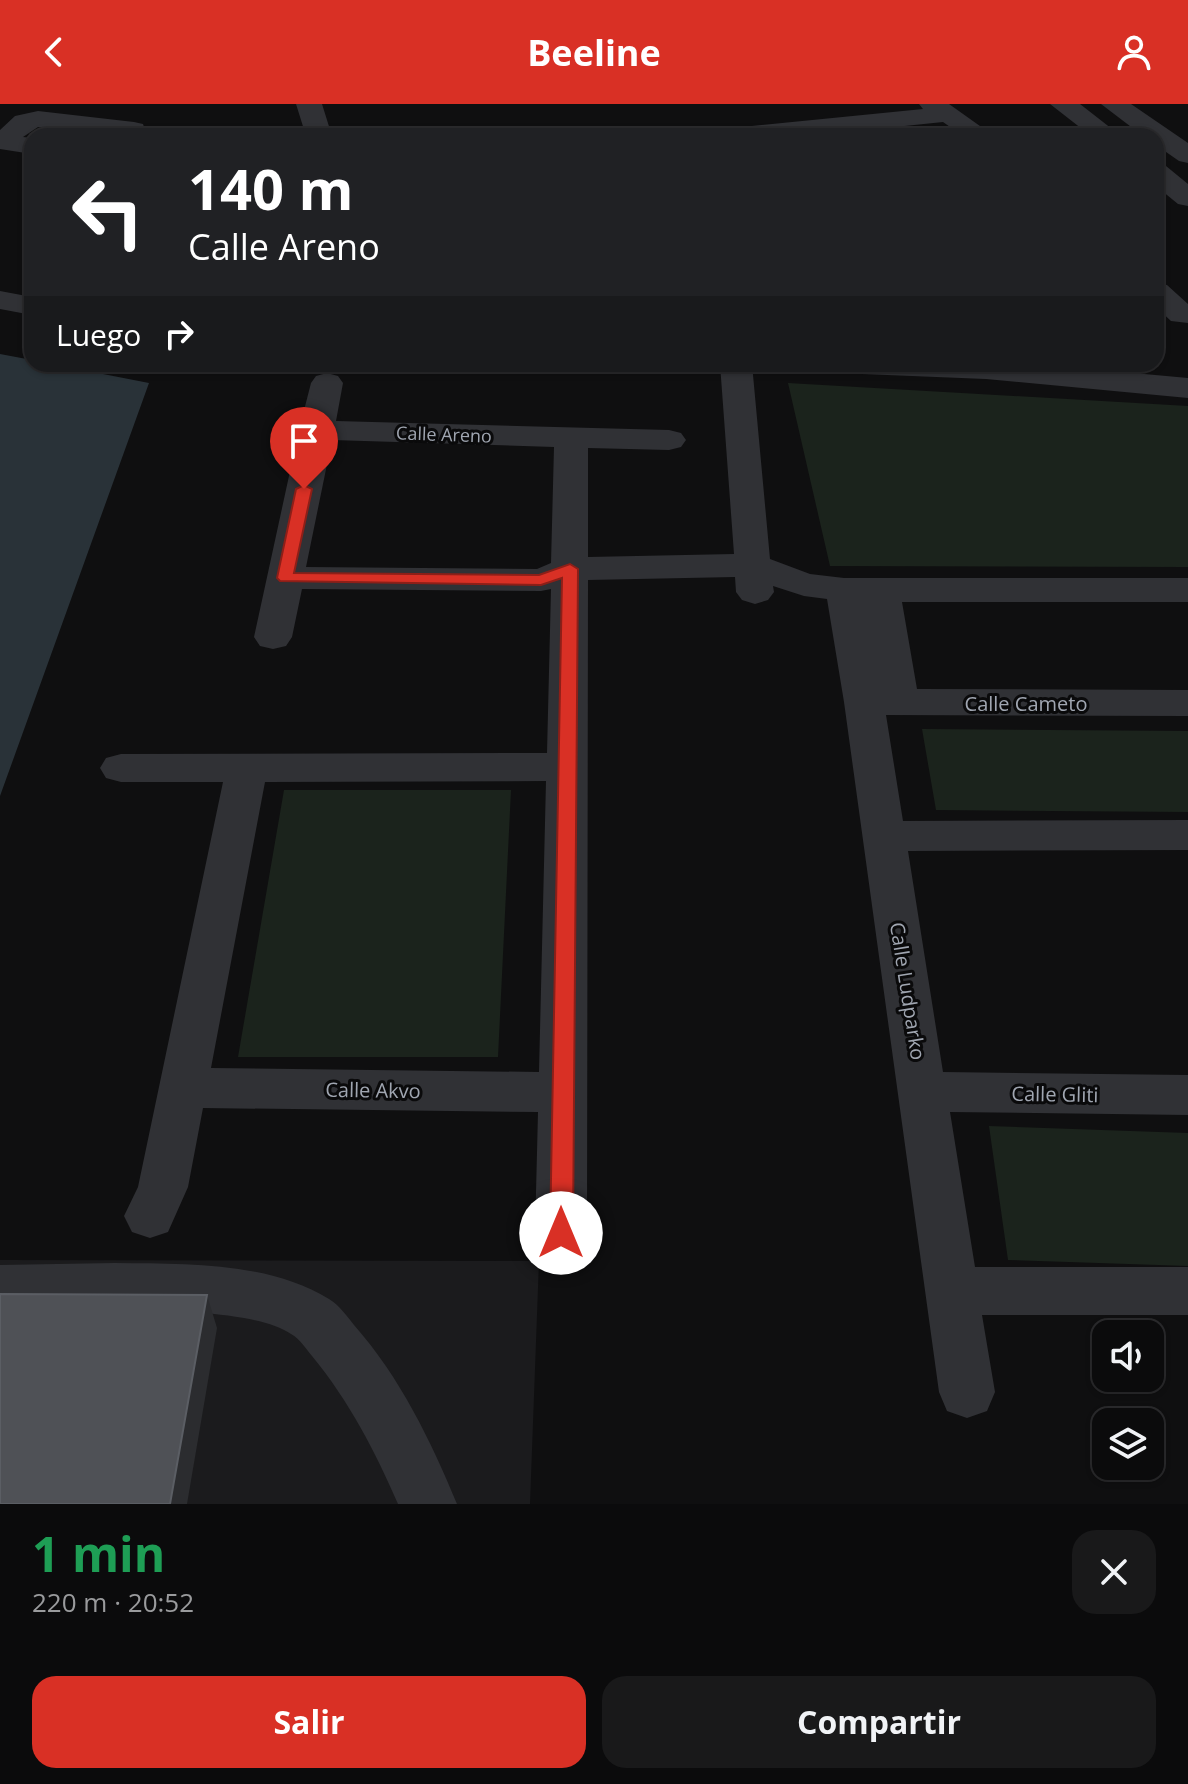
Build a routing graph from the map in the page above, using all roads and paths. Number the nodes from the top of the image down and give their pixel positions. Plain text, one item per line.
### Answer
1 (309, 104) edge
2 (1063, 104) edge
3 (1114, 104) edge
4 (940, 109) edge
5 (118, 128) edge
6 (316, 128) edge
7 (843, 128) edge
8 (969, 128) edge
9 (1097, 128) edge
10 (1149, 128) edge
11 (16, 133) edge
12 (1164, 138) edge
13 (1188, 155) edge
14 (1164, 178) edge
15 (1188, 198) edge
16 (0, 272) edge
17 (24, 276) edge
18 (1164, 298) edge
19 (0, 300) edge
20 (24, 304) edge
21 (1182, 315) dead end
22 (1164, 358) edge
23 (1188, 360) edge
24 (737, 372) edge
25 (1022, 372) edge
26 (327, 383) dead end
27 (1188, 388) edge
28 (316, 430) junction
29 (571, 438) junction
30 (669, 440) dead end
31 (285, 578) junction
32 (763, 578) junction
33 (560, 582) junction
34 (863, 590) junction
35 (1188, 590) edge
36 (273, 637) dead end
37 (882, 702) junction
38 (1188, 703) edge
39 (247, 767) junction
40 (567, 767) junction
41 (121, 768) dead end
42 (1188, 835) edge
43 (884, 836) junction
44 (183, 1088) junction
45 (563, 1092) junction
46 (923, 1092) junction
47 (1188, 1095) edge
48 (150, 1216) dead end
49 (561, 1233) dead end
50 (0, 1289) edge
51 (952, 1291) junction
52 (1188, 1291) edge
53 (967, 1392) dead end
54 (428, 1504) edge

1 - 6 street
2 - 9 street
3 - 10 street
4 - 7 street
4 - 8 street
5 - 11 street
12 - 13 street
14 - 15 street
16 - 17 street
18 - 21 street
19 - 20 street
22 - 23 street
24 - 32 street
25 - 27 street
26 - 28 street
28 - 29 street, Calle Areno
28 - 31 street
29 - 30 street, Calle Areno
29 - 33 street
31 - 33 street
31 - 36 street
32 - 33 street
32 - 34 street
33 - 40 street
34 - 35 street
34 - 37 street, Calle Ludparko
37 - 38 street, Calle Cameto
37 - 43 street, Calle Ludparko
39 - 40 street
39 - 41 street
39 - 44 street
40 - 45 street
42 - 43 street
43 - 46 street, Calle Ludparko
44 - 45 street, Calle Akvo
44 - 48 street
45 - 49 street
46 - 47 street, Calle Gliti
46 - 51 street, Calle Ludparko
50 - 54 street
51 - 52 street
51 - 53 street, Calle Ludparko

